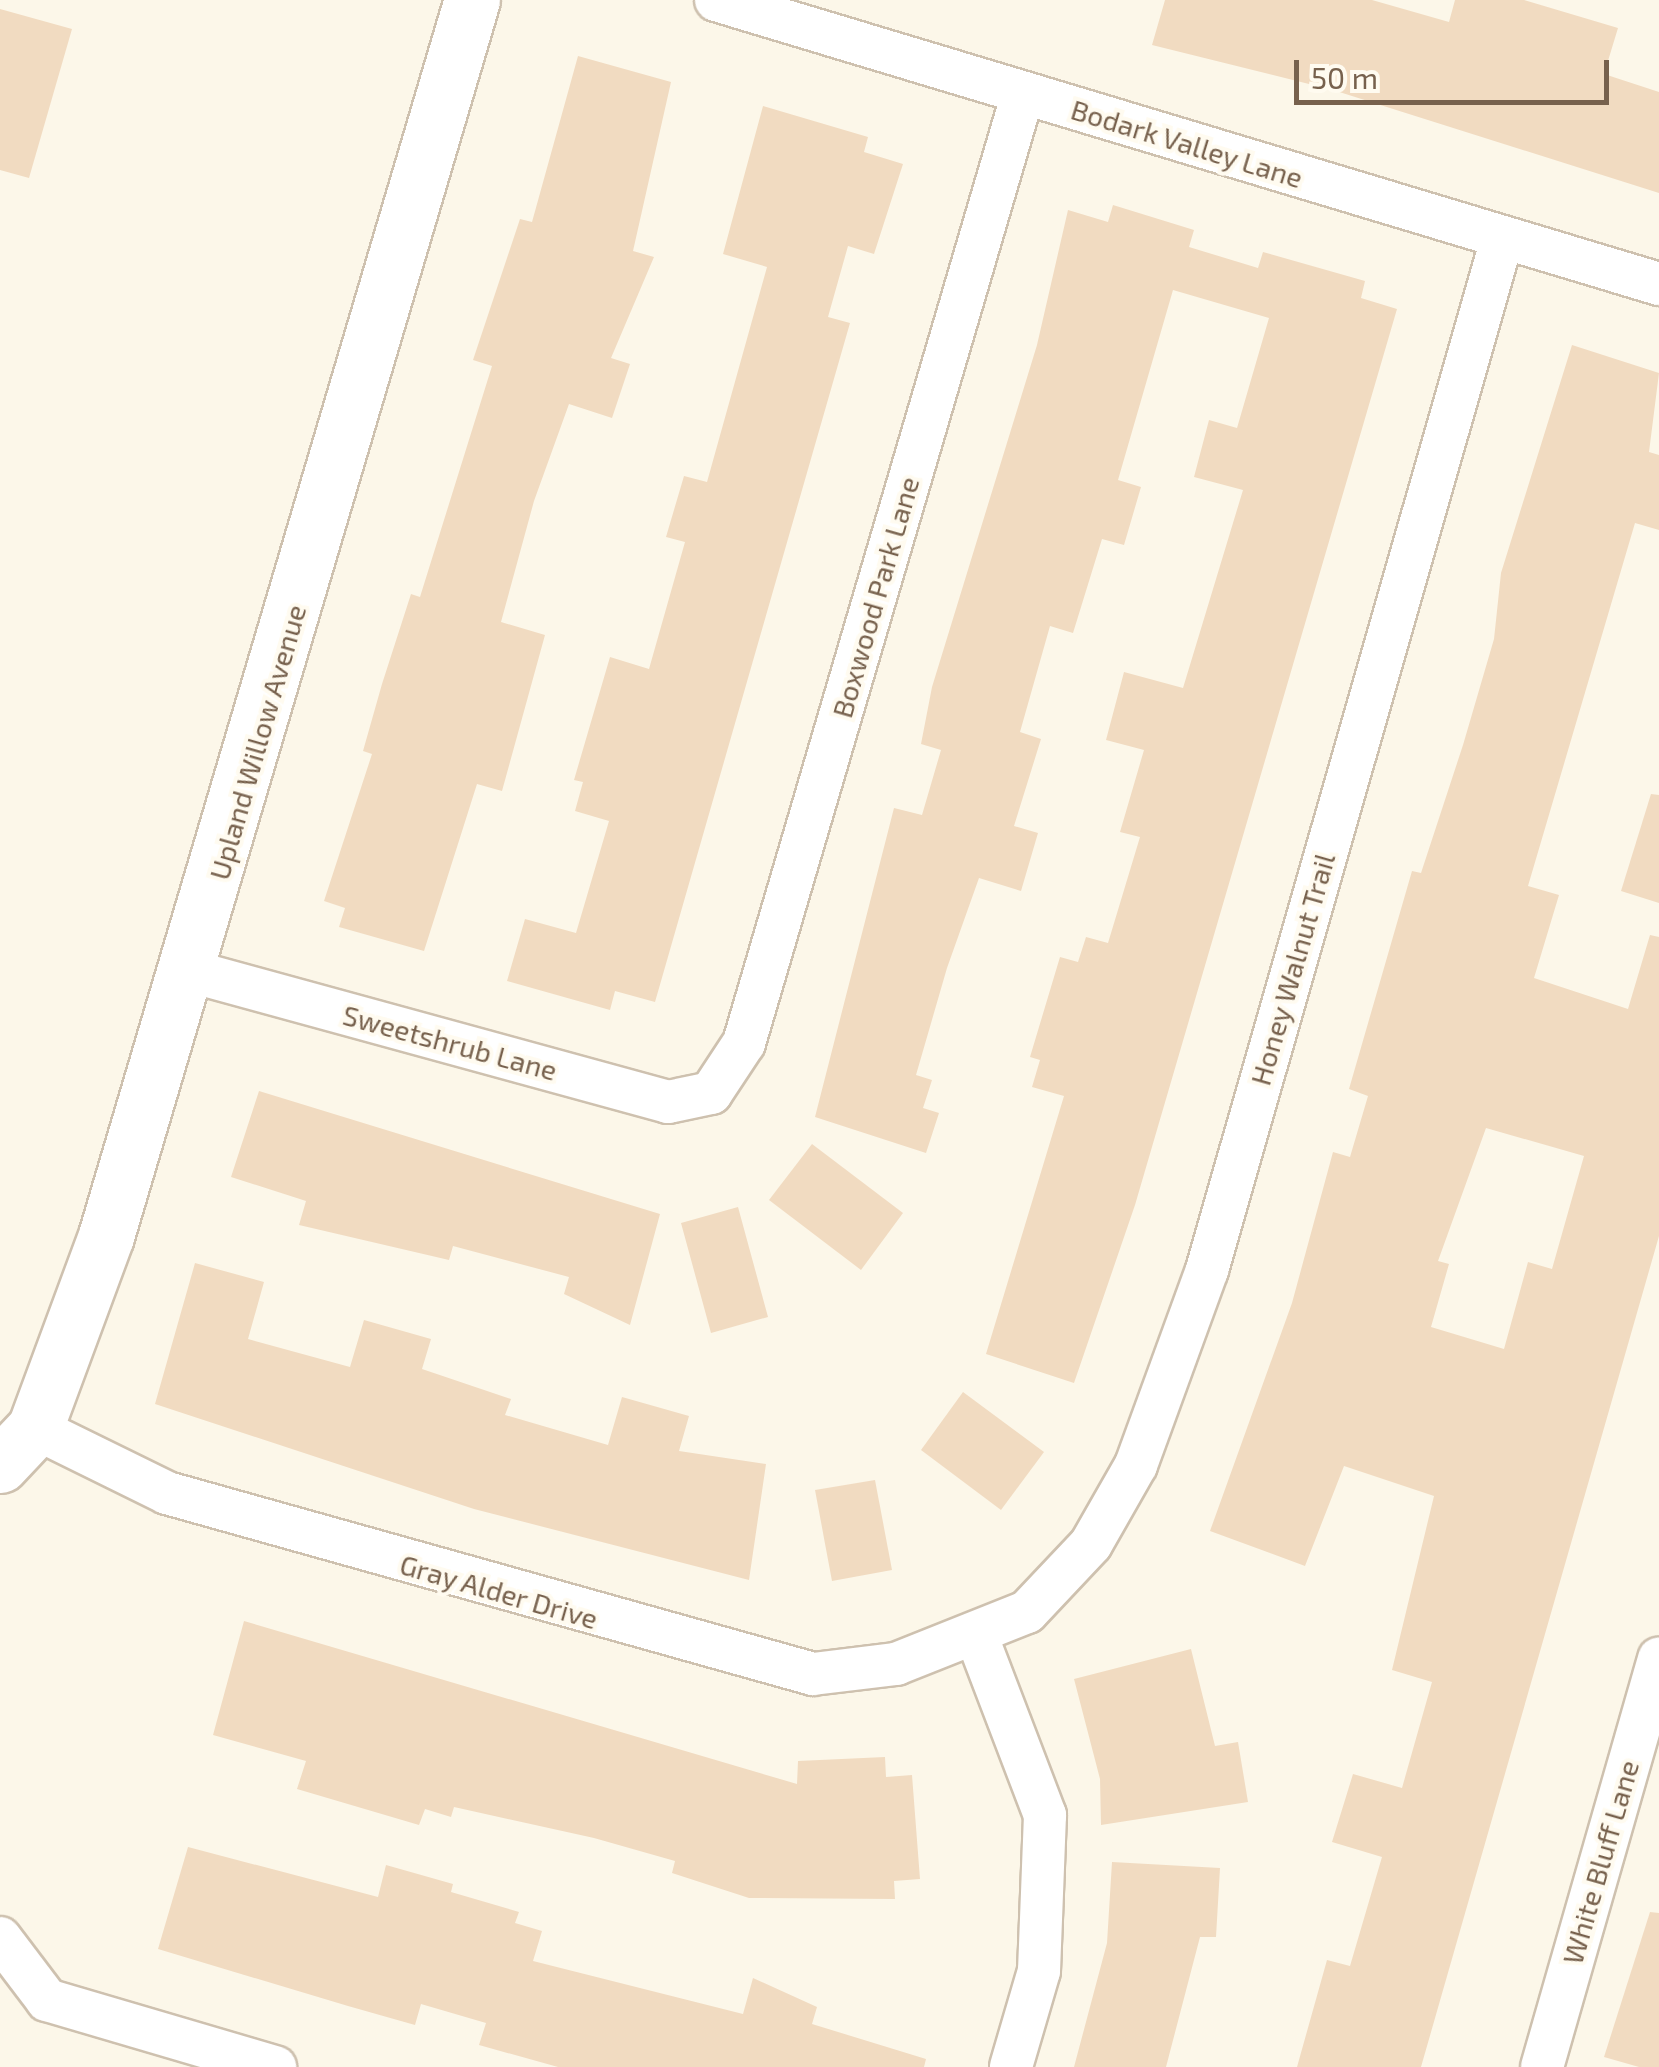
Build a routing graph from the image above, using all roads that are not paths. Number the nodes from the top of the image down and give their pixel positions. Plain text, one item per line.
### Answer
1 (472, 0) edge
2 (716, 0) edge
3 (1023, 94) junction
4 (1502, 238) junction
5 (1659, 284) edge
6 (190, 970) junction
7 (712, 1092) joint
8 (17, 1447) edge
9 (977, 1637) junction
10 (1659, 1658) edge
11 (0, 1938) edge
12 (275, 2067) edge
13 (1011, 2067) edge
14 (1542, 2067) edge

1 - 6 street, Upland Willow Avenue
2 - 3 street, Bodark Valley Lane
3 - 4 street, Bodark Valley Lane
3 - 7 street, Boxwood Park Lane
4 - 5 street, Bodark Valley Lane
4 - 9 street, Honey Walnut Trail
6 - 7 street, Sweetshrub Lane
6 - 8 street, Upland Willow Avenue
8 - 9 street, Gray Alder Drive
9 - 13 street
10 - 14 street, White Bluff Lane
11 - 12 street

